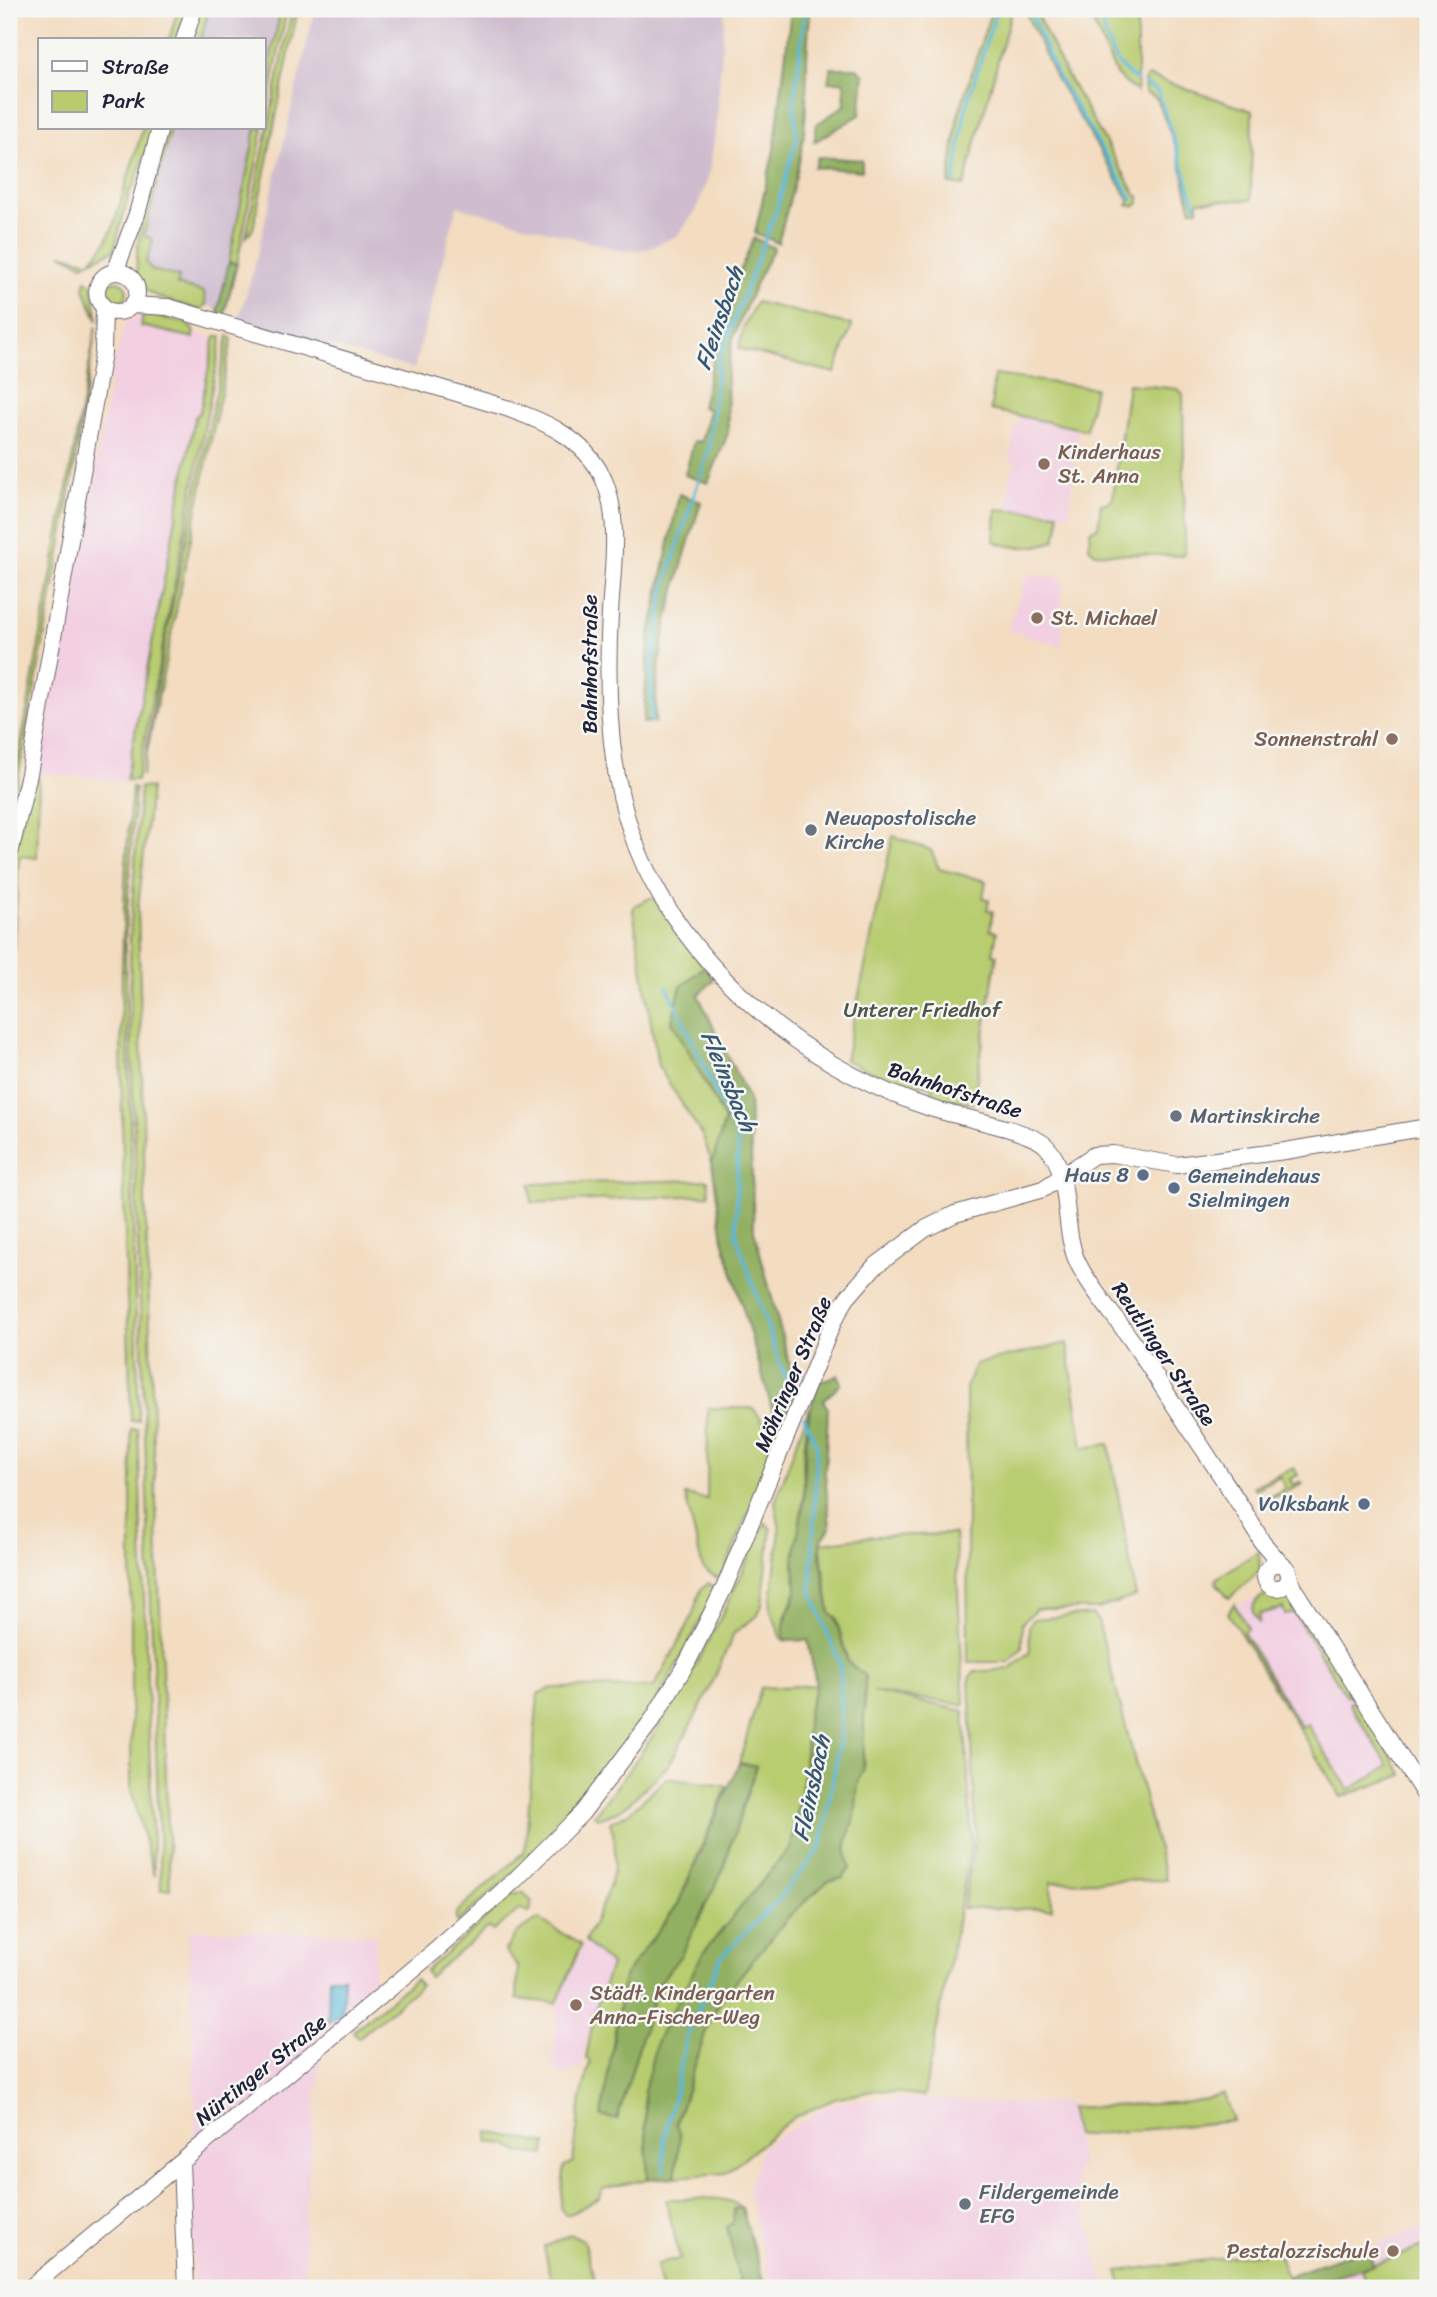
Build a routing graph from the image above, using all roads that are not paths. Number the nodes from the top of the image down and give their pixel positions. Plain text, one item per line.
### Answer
1 (194, 9) edge
2 (185, 38) edge
3 (159, 130) edge
4 (127, 291) junction
5 (104, 307) junction
6 (103, 353) junction
7 (9, 857) edge
8 (1428, 1126) edge
9 (1061, 1179) junction
10 (1279, 1570) junction
11 (1309, 1613) junction
12 (1428, 1800) edge
13 (515, 1881) joint
14 (181, 2163) junction
15 (30, 2288) edge
16 (186, 2288) edge

1 - 2 main road
3 - 4 main road
4 - 5 main road, Bahnhofstraße
4 - 5 main road
4 - 6 main road
4 - 9 main road, Bahnhofstraße
5 - 6 main road
6 - 7 main road
8 - 9 main road, Möhringer Straße
9 - 10 main road, Reutlinger Straße
9 - 13 main road, Möhringer Straße
10 - 11 main road, Reutlinger Straße
10 - 11 main road, Reutlinger Straße
11 - 12 main road, Reutlinger Straße
13 - 14 main road, Nürtinger Straße
14 - 15 main road, Nürtinger Straße
14 - 16 main road

